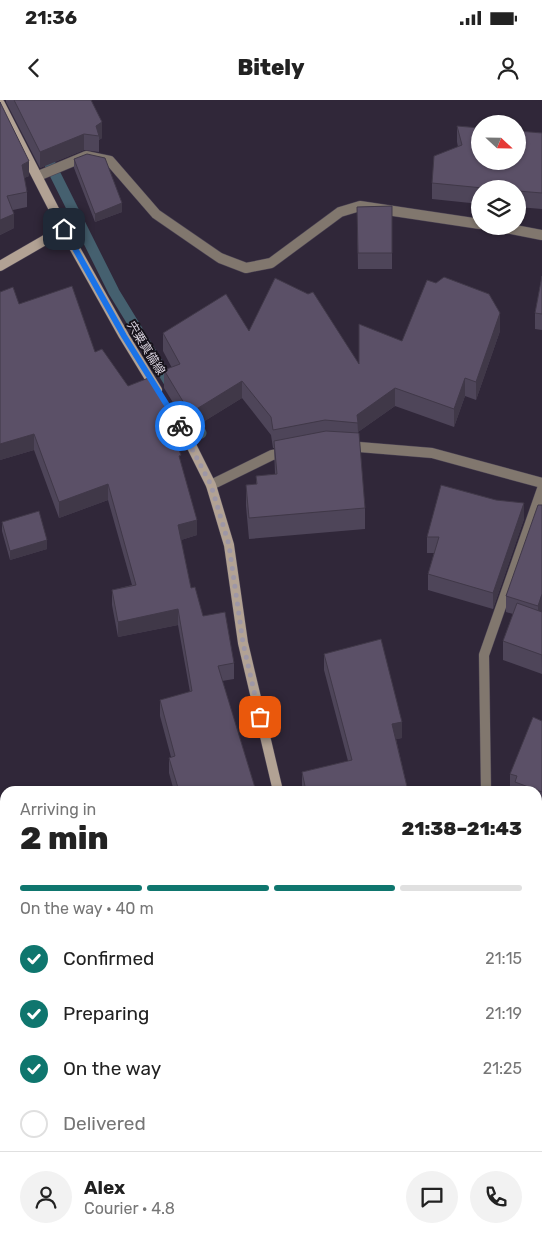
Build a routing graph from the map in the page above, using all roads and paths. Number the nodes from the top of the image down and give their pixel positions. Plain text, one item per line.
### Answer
1 (0, 104) edge
2 (42, 175) junction
3 (471, 223) edge
4 (64, 229) junction
5 (526, 232) edge
6 (542, 235) edge
7 (0, 266) edge
8 (336, 445) edge
9 (299, 450) edge
10 (542, 483) edge
11 (211, 485) junction
12 (542, 490) edge
13 (277, 786) edge
14 (486, 786) edge

1 - 2 main road, 宍粟真備線
2 - 3 street
2 - 4 main road, 宍粟真備線
4 - 7 main road
4 - 11 main road, 宍粟真備線
5 - 6 street
8 - 10 street
9 - 11 street
11 - 13 main road, 宍粟真備線
12 - 14 street

